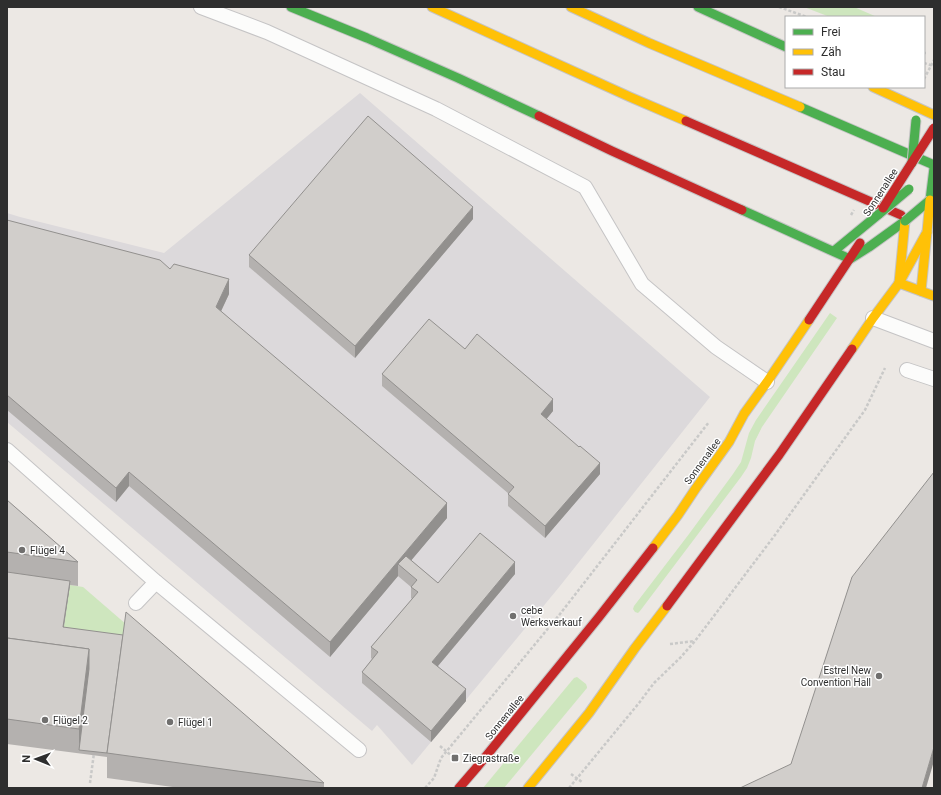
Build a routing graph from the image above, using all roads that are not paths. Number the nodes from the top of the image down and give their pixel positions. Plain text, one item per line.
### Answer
1 (201, 7) edge
2 (290, 7) edge
3 (432, 7) edge
4 (571, 7) edge
5 (698, 7) edge
6 (785, 47) edge
7 (875, 88) edge
8 (918, 108) junction
9 (934, 115) edge
10 (934, 128) edge
11 (912, 163) junction
12 (934, 165) edge
13 (934, 170) edge
14 (909, 190) junction
15 (932, 199) edge
16 (879, 214) junction
17 (905, 220) junction
18 (934, 220) edge
19 (931, 231) edge
20 (834, 251) junction
21 (850, 259) junction
22 (905, 262) junction
23 (898, 283) junction
24 (921, 290) junction
25 (934, 296) edge
26 (873, 318) junction
27 (934, 341) edge
28 (907, 370) dead end
29 (934, 379) edge
30 (767, 382) junction
31 (7, 450) edge
32 (156, 582) junction
33 (136, 604) dead end
34 (359, 750) dead end
35 (459, 788) edge
36 (528, 788) edge

1 - 30 lane
2 - 20 main road
3 - 19 main road
4 - 12 main road
5 - 6 main road
7 - 8 main road
8 - 9 main road
8 - 11 main road, bridge
10 - 11 main road, Sonnenallee, bridge
11 - 14 main road, bridge
11 - 16 main road, Sonnenallee, bridge
13 - 14 main road
13 - 15 main road
14 - 16 main road, bridge
14 - 17 main road
15 - 17 main road, bridge
15 - 19 main road, bridge
16 - 20 main road
16 - 21 main road, Sonnenallee
17 - 21 main road
17 - 22 main road
18 - 19 main road, bridge
19 - 22 main road
19 - 24 main road
20 - 21 main road
21 - 30 main road, Sonnenallee
22 - 23 main road
23 - 24 main road
23 - 26 main road
24 - 25 main road
26 - 27 lane
26 - 36 main road
28 - 29 lane
30 - 35 main road, Sonnenallee
31 - 32 lane
32 - 33 lane
32 - 34 lane

